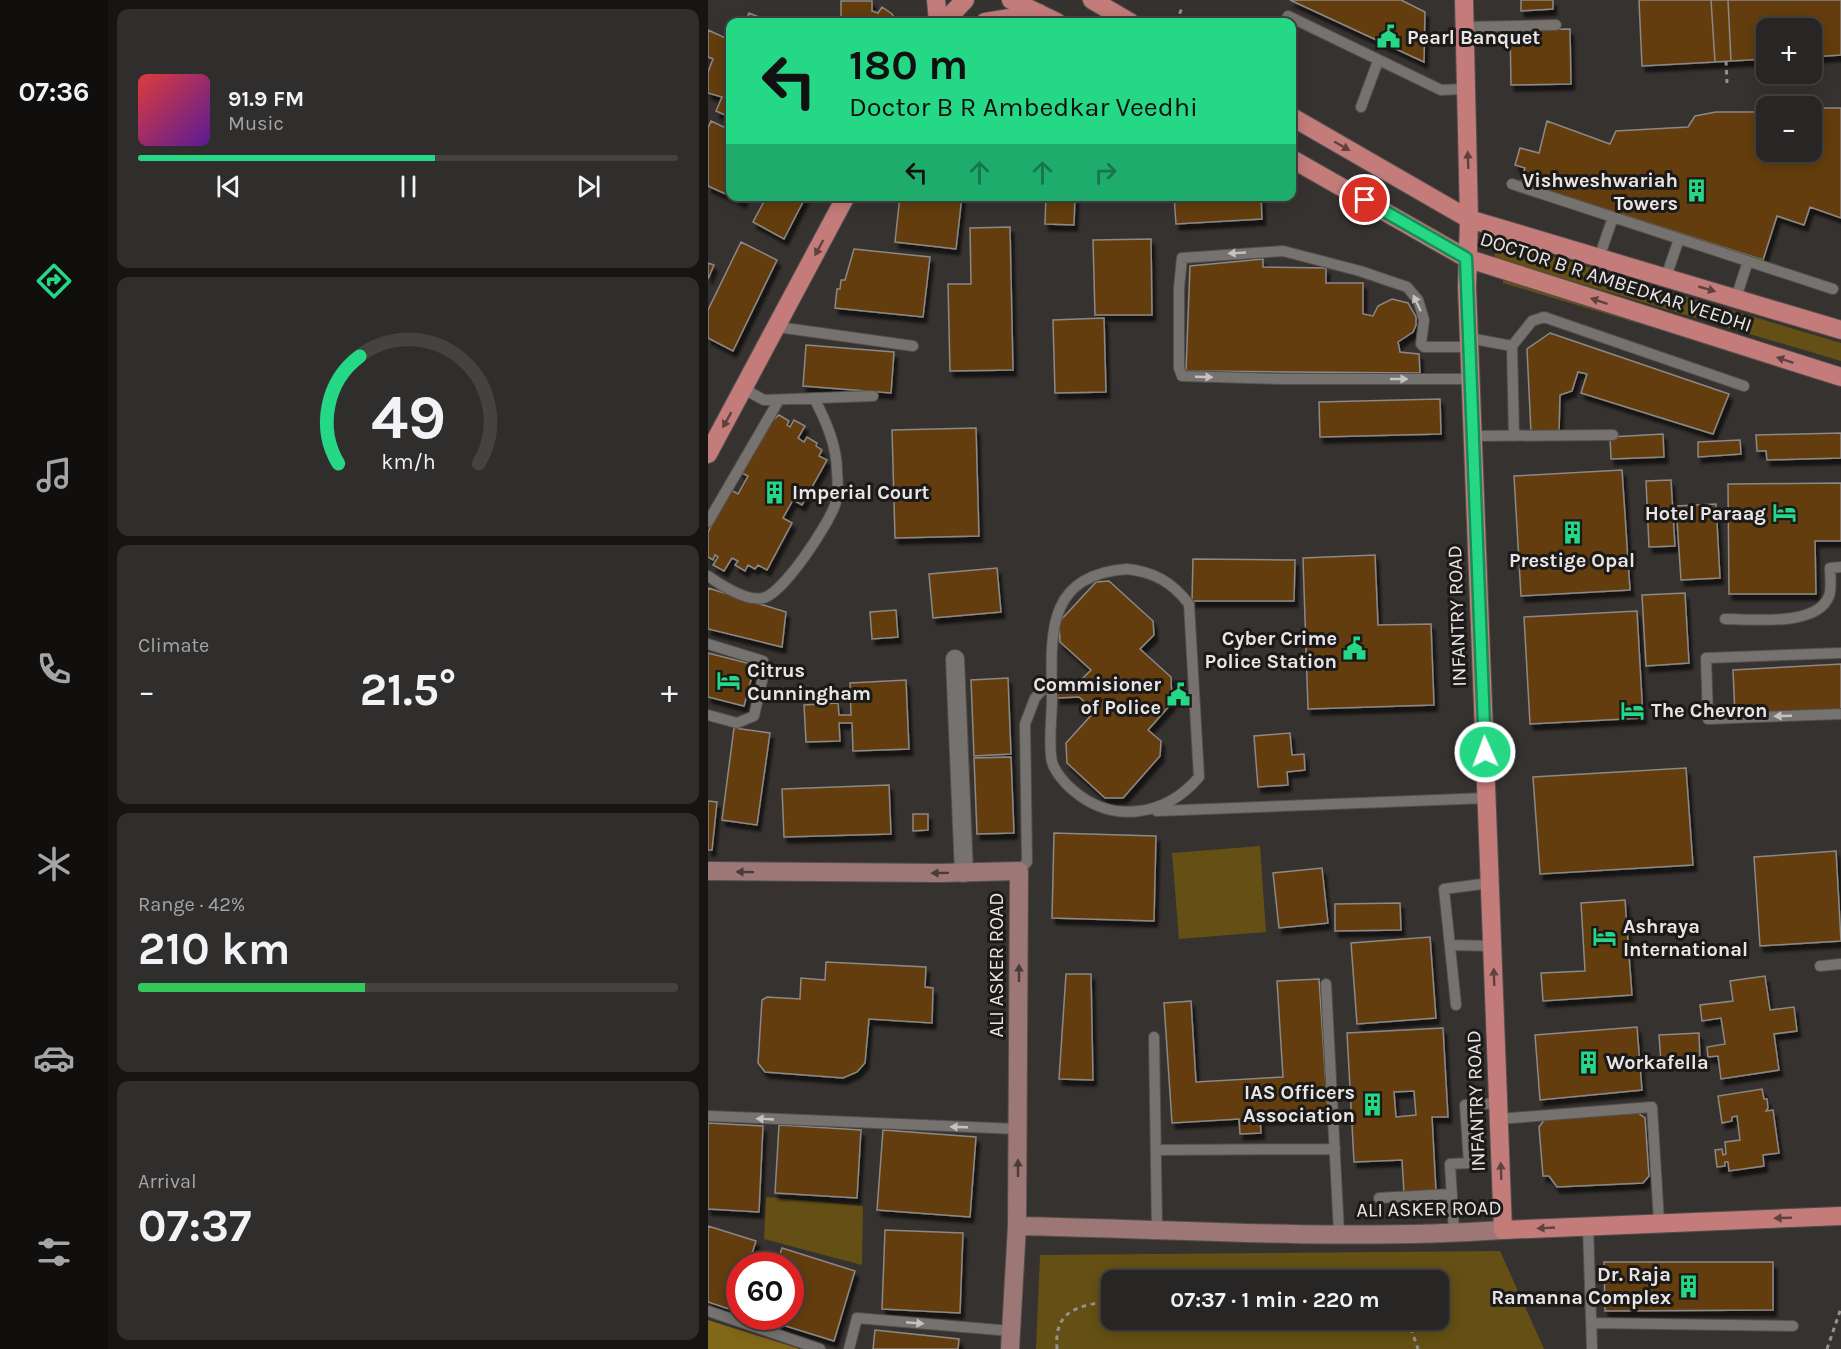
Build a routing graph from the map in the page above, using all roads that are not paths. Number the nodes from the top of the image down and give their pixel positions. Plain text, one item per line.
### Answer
1 (936, 0) edge
2 (965, 0) edge
3 (1011, 0) edge
4 (1092, 0) edge
5 (1464, 0) edge
6 (1042, 6) edge
7 (938, 18) edge
8 (948, 18) edge
9 (999, 18) edge
10 (1053, 18) edge
11 (1123, 18) edge
12 (1296, 20) edge
13 (1557, 25) dead end
14 (1464, 27) junction
15 (1378, 61) junction
16 (1465, 89) junction
17 (1361, 107) dead end
18 (1296, 119) edge
19 (1296, 161) edge
20 (1512, 184) dead end
21 (843, 201) edge
22 (1613, 217) junction
23 (1469, 219) junction
24 (1679, 238) junction
25 (1466, 258) junction
26 (1599, 258) junction
27 (1748, 261) junction
28 (1666, 278) junction
29 (1833, 289) dead end
30 (1736, 298) junction
31 (778, 327) junction
32 (1841, 330) edge
33 (1469, 343) junction
34 (913, 346) dead end
35 (1512, 346) junction
36 (1841, 377) edge
37 (1470, 379) junction
38 (1744, 386) dead end
39 (744, 389) junction
40 (873, 396) dead end
41 (814, 398) junction
42 (779, 400) junction
43 (1613, 435) dead end
44 (1473, 436) junction
45 (1514, 436) junction
46 (708, 454) edge
47 (708, 522) edge
48 (1841, 567) edge
49 (708, 576) edge
50 (1725, 619) dead end
51 (708, 644) edge
52 (1841, 653) edge
53 (955, 659) dead end
54 (1051, 680) junction
55 (1841, 714) edge
56 (708, 715) edge
57 (1487, 798) junction
58 (1140, 812) junction
59 (1019, 870) junction
60 (708, 871) edge
61 (964, 873) junction
62 (1490, 884) junction
63 (1451, 945) junction
64 (1492, 946) junction
65 (1841, 964) edge
66 (1820, 966) dead end
67 (1326, 984) dead end
68 (1456, 1005) dead end
69 (1154, 1037) dead end
70 (1499, 1111) junction
71 (708, 1116) edge
72 (1018, 1129) junction
73 (1335, 1149) junction
74 (1156, 1150) junction
75 (1452, 1194) junction
76 (1379, 1198) dead end
77 (1841, 1216) edge
78 (1659, 1222) junction
79 (1017, 1226) junction
80 (1588, 1226) junction
81 (1157, 1229) junction
82 (1503, 1230) junction
83 (1339, 1233) junction
84 (1454, 1233) junction
85 (708, 1311) edge
86 (1591, 1323) junction
87 (1794, 1326) dead end
88 (1011, 1340) edge
89 (819, 1349) edge
90 (849, 1349) edge
91 (1592, 1349) edge

1 - 7 main road
2 - 8 main road
3 - 6 main road
4 - 11 main road
5 - 14 main road, INFANTRY ROAD
6 - 9 main road
6 - 10 main road
12 - 15 lane
13 - 14 lane
14 - 16 main road, INFANTRY ROAD
15 - 16 lane
15 - 17 lane
23 -> 16 main road, INFANTRY ROAD
18 -> 23 main road, DOCTOR B R AMBEDKAR VEEDHI
19 - 25 main road, DOCTOR B R AMBEDKAR VEEDHI
20 - 22 lane
21 -> 31 main road
22 - 24 lane
22 - 26 lane
23 - 25 main road, INFANTRY ROAD
23 - 26 main road, DOCTOR B R AMBEDKAR VEEDHI
24 - 27 lane
24 - 28 lane
25 - 33 main road, INFANTRY ROAD
36 -> 25 main road, DOCTOR B R AMBEDKAR VEEDHI
26 - 28 main road, DOCTOR B R AMBEDKAR VEEDHI
27 - 29 lane
27 - 30 lane
28 -> 30 main road, DOCTOR B R AMBEDKAR VEEDHI
30 - 32 main road, DOCTOR B R AMBEDKAR VEEDHI
31 - 34 lane
31 - 39 main road
33 - 35 lane
33 - 37 main road, INFANTRY ROAD
33 -> 37 lane
35 - 38 lane
35 - 45 lane
37 - 44 main road, INFANTRY ROAD
39 - 42 lane
39 -> 46 main road
40 - 41 lane
41 - 42 lane
41 - 49 lane
42 - 47 lane
43 - 45 lane
44 - 45 lane
44 - 57 main road, INFANTRY ROAD
48 - 50 lane
51 - 56 lane
55 -> 52 lane
53 - 61 street
54 - 58 lane
54 - 58 lane
54 - 59 lane
57 - 58 lane
57 - 62 main road, INFANTRY ROAD
59 - 61 street, ALI ASKER ROAD
72 -> 59 street, ALI ASKER ROAD
61 -> 60 street, ALI ASKER ROAD
62 - 63 lane
62 - 64 main road, INFANTRY ROAD
63 - 64 lane
63 - 68 lane
70 -> 64 main road, INFANTRY ROAD
65 - 66 lane
67 - 73 lane
69 - 74 lane
70 - 75 lane
70 - 78 lane
82 -> 70 main road, INFANTRY ROAD
72 -> 71 lane
79 -> 72 street, ALI ASKER ROAD
73 - 74 lane
73 - 83 lane
74 - 81 lane
75 - 76 lane
75 - 84 lane
77 -> 78 main road, ALI ASKER ROAD
78 - 80 main road, ALI ASKER ROAD
79 - 81 street, ALI ASKER ROAD
79 - 88 street, ALI ASKER ROAD
80 -> 82 main road, ALI ASKER ROAD
80 - 86 lane
81 - 83 street, ALI ASKER ROAD
82 - 84 street, ALI ASKER ROAD
83 - 84 street, ALI ASKER ROAD
85 - 89 lane
86 - 87 lane
86 - 91 lane
90 -> 88 lane

